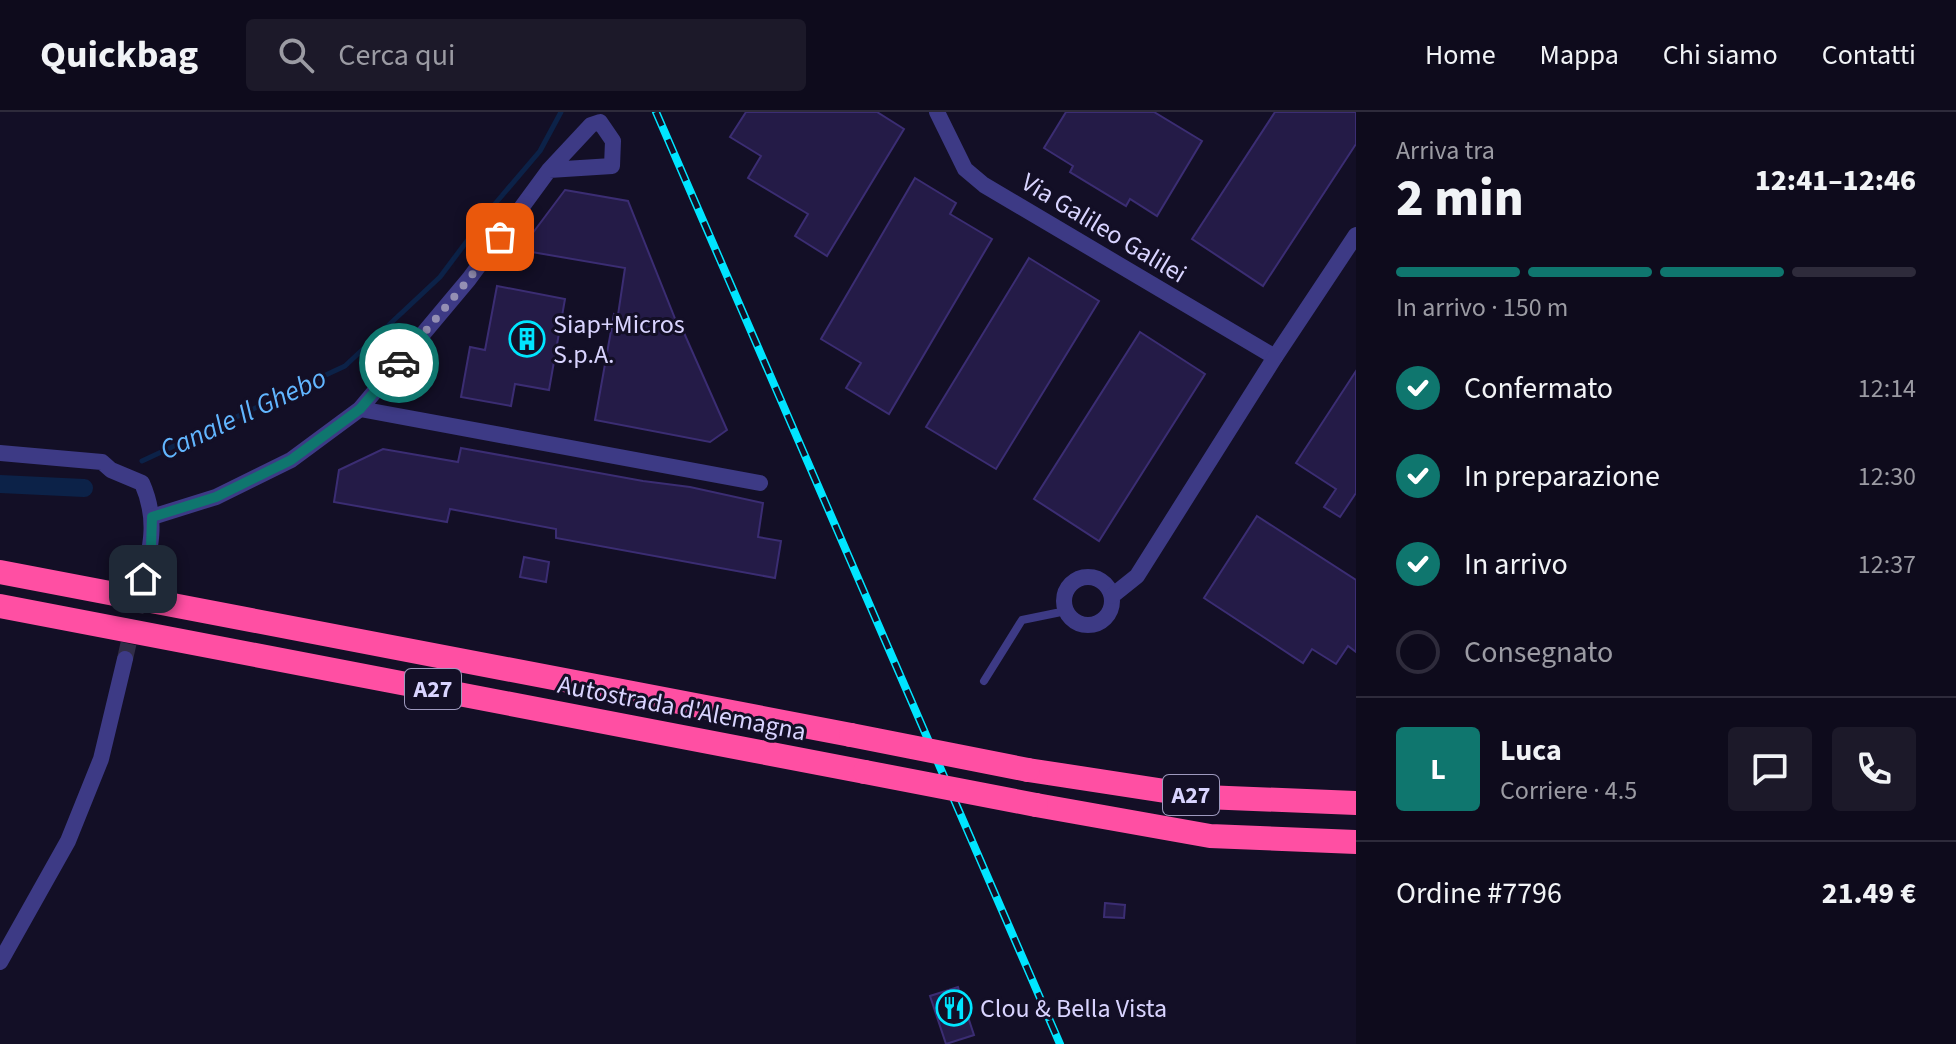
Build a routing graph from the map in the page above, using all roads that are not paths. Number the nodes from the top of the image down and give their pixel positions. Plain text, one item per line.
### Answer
1 (937, 112) edge
2 (598, 117) edge
3 (549, 170) junction
4 (1356, 235) edge
5 (1275, 357) junction
6 (360, 409) junction
7 (0, 453) edge
8 (760, 483) dead end
9 (152, 517) junction
10 (0, 572) edge
11 (143, 579) tunnel mouth
12 (1112, 596) junction
13 (0, 606) edge
14 (1066, 611) junction
15 (125, 659) tunnel mouth
16 (984, 681) dead end
17 (1356, 803) edge
18 (1356, 842) edge
19 (0, 962) edge

1 - 5 street, Via Galileo Galilei
2 - 3 street
2 - 3 street
3 - 6 street
4 - 5 street
5 - 12 street
6 - 8 street
6 - 9 street
7 - 9 street
9 - 11 street
10 - 17 highway, Autostrada d'Alemagna / A27, bridge
12 - 14 street
12 - 14 street
13 - 18 highway, Autostrada d'Alemagna / A27, bridge
14 - 16 lane
15 - 19 street

